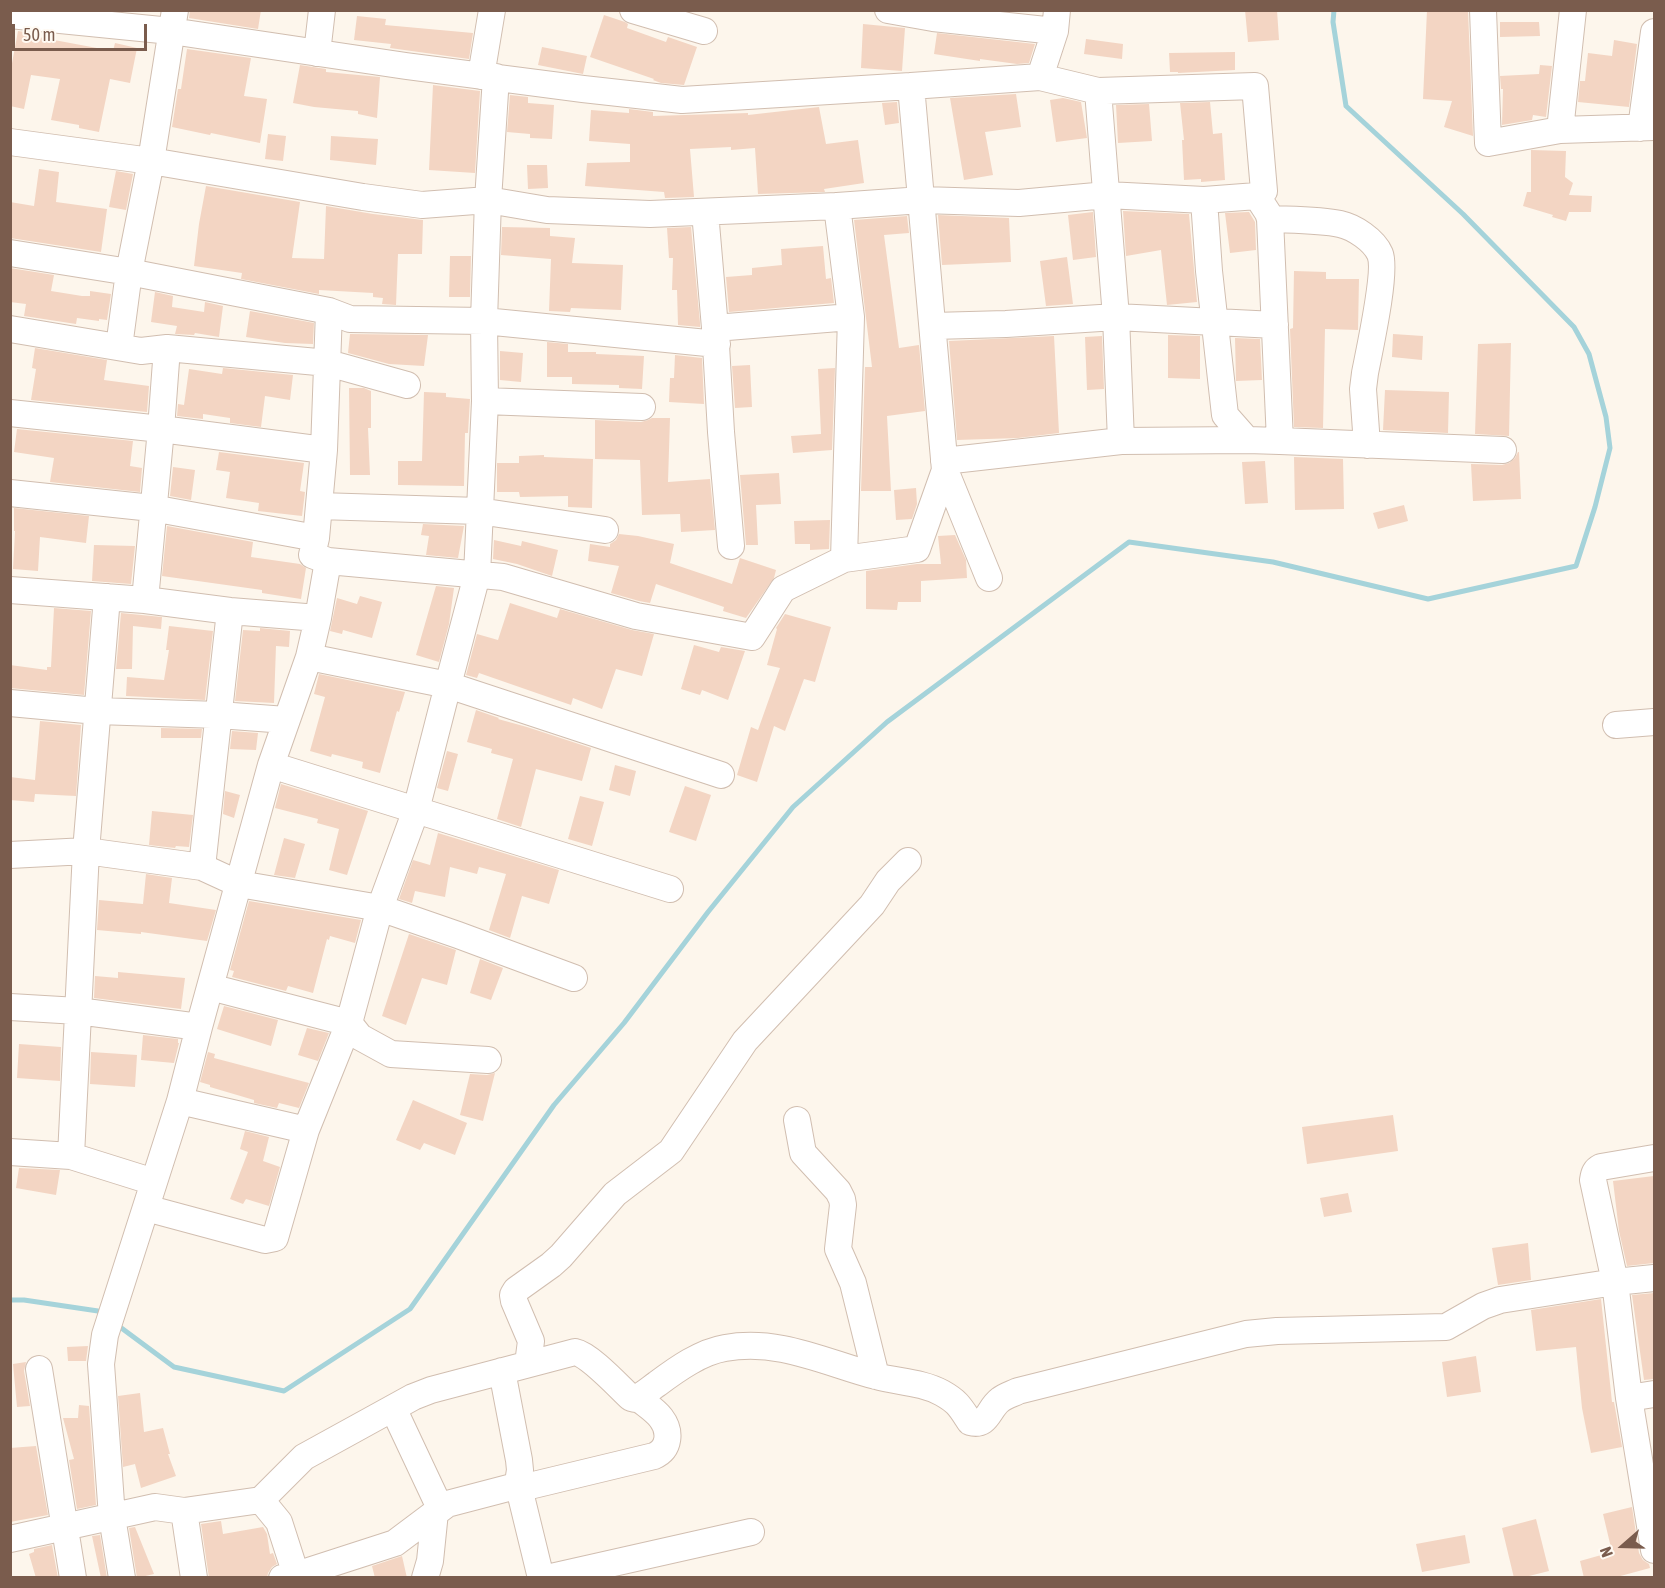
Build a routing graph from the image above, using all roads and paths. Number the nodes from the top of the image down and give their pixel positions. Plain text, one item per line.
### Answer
1 (322, 10) edge
2 (492, 10) edge
3 (633, 10) edge
4 (888, 10) edge
5 (1483, 10) edge
6 (1573, 10) edge
7 (10, 15) edge
8 (173, 21) edge
9 (1056, 21) edge
10 (704, 31) dead end
11 (1654, 32) edge
12 (317, 53) junction
13 (488, 76) junction
14 (1040, 77) junction
15 (911, 86) junction
16 (1098, 91) junction
17 (1648, 128) edge
18 (1560, 129) junction
19 (10, 142) edge
20 (151, 161) junction
21 (1107, 195) junction
22 (1257, 196) junction
23 (488, 200) junction
24 (922, 200) junction
25 (1204, 200) junction
26 (837, 206) junction
27 (705, 212) junction
28 (1270, 219) junction
29 (10, 253) edge
30 (129, 272) junction
31 (329, 311) junction
32 (851, 316) junction
33 (1116, 317) junction
34 (484, 321) junction
35 (1214, 322) junction
36 (933, 326) junction
37 (1275, 326) junction
38 (11, 331) edge
39 (716, 336) junction
40 (119, 347) junction
41 (167, 348) junction
42 (328, 363) junction
43 (407, 385) dead end
44 (485, 401) junction
45 (642, 407) dead end
46 (10, 413) edge
47 (161, 429) junction
48 (1247, 440) junction
49 (1121, 441) junction
50 (1280, 441) junction
51 (1366, 445) junction
52 (324, 450) junction
53 (1503, 450) dead end
54 (944, 466) junction
55 (10, 493) edge
56 (319, 506) junction
57 (152, 508) junction
58 (479, 511) junction
59 (605, 530) dead end
60 (316, 538) junction
61 (731, 546) dead end
62 (844, 559) junction
63 (328, 561) junction
64 (477, 575) junction
65 (989, 578) dead end
66 (10, 590) edge
67 (107, 597) junction
68 (145, 600) junction
69 (230, 611) junction
70 (318, 618) junction
71 (309, 657) junction
72 (448, 685) junction
73 (10, 703) edge
74 (97, 711) junction
75 (219, 715) junction
76 (286, 720) junction
77 (1654, 722) edge
78 (1616, 725) dead end
79 (271, 765) junction
80 (722, 775) dead end
81 (416, 810) junction
82 (86, 851) junction
83 (10, 855) edge
84 (908, 861) dead end
85 (202, 867) junction
86 (238, 884) junction
87 (670, 889) dead end
88 (380, 908) junction
89 (574, 978) dead end
90 (210, 987) junction
91 (10, 1007) edge
92 (78, 1011) junction
93 (349, 1023) junction
94 (199, 1027) junction
95 (488, 1060) dead end
96 (180, 1101) junction
97 (797, 1120) dead end
98 (306, 1130) junction
99 (10, 1152) edge
100 (71, 1156) junction
101 (1654, 1158) edge
102 (154, 1182) junction
103 (146, 1208) junction
104 (1654, 1278) edge
105 (1615, 1282) junction
106 (528, 1364) junction
107 (39, 1369) dead end
108 (502, 1371) junction
109 (876, 1376) junction
110 (1654, 1394) edge
111 (638, 1398) junction
112 (1629, 1398) junction
113 (393, 1408) junction
114 (517, 1489) junction
115 (261, 1500) junction
116 (438, 1510) junction
117 (184, 1511) junction
118 (112, 1517) junction
119 (64, 1528) junction
120 (751, 1532) dead end
121 (10, 1539) edge
122 (1654, 1550) edge
123 (292, 1577) edge
124 (73, 1578) edge
125 (122, 1578) edge
126 (194, 1578) edge
127 (425, 1578) edge
128 (541, 1578) edge
129 (547, 1578) edge

1 - 12 street
2 - 13 street
3 - 10 street
4 - 9 street
5 - 18 street
6 - 18 street
7 - 8 street
8 - 12 street
8 - 20 street
9 - 14 street
11 - 17 street
12 - 13 street
13 - 15 street
13 - 23 street
14 - 15 street
14 - 16 street
15 - 24 street
16 - 21 street
16 - 22 street
17 - 18 street
19 - 20 street
20 - 23 street
20 - 30 street
21 - 24 street
21 - 25 street
21 - 33 street
22 - 25 street
22 - 28 street
23 - 27 street
23 - 34 street
24 - 26 street
24 - 36 street
25 - 35 street
26 - 27 street
26 - 32 street
27 - 39 street
28 - 37 street
28 - 51 street
29 - 30 street
30 - 31 street
30 - 40 street
31 - 34 street
31 - 42 street
32 - 39 street
32 - 62 street
33 - 35 street
33 - 36 street
33 - 49 street
34 - 39 street
34 - 44 street
35 - 37 street
35 - 48 street
36 - 54 street
37 - 50 street
38 - 40 street
39 - 61 street
40 - 41 street
41 - 42 street
41 - 47 street
42 - 43 street
42 - 52 street
44 - 45 street
44 - 58 street
46 - 47 street
47 - 52 street
47 - 57 street
48 - 49 street
48 - 50 street
49 - 54 street
50 - 51 street
51 - 53 street
52 - 56 street
54 - 62 street
54 - 65 street
55 - 57 street
56 - 58 street
56 - 60 street
57 - 60 street
57 - 68 street
58 - 59 street
58 - 64 street
60 - 63 street
62 - 64 street
63 - 64 street
63 - 70 street
64 - 72 street
66 - 67 street
67 - 68 street
67 - 74 street
68 - 69 street
69 - 70 street
69 - 75 street
70 - 71 street
71 - 72 street
71 - 76 street
72 - 80 street
72 - 81 street
73 - 74 street
74 - 75 street
74 - 82 street
75 - 76 street
75 - 85 street
76 - 79 street
77 - 78 street
79 - 81 street
79 - 86 street
81 - 87 street
81 - 88 street
82 - 83 street
82 - 85 street
82 - 92 street
84 - 106 street
85 - 86 street
86 - 88 street
86 - 90 street
88 - 89 street
88 - 93 street
90 - 93 street
90 - 94 street
91 - 92 street
92 - 94 street
92 - 100 street
93 - 95 street
93 - 98 street
94 - 96 street
96 - 98 street
96 - 102 street
97 - 109 street
98 - 103 street
99 - 100 street
100 - 102 street
101 - 105 street
102 - 103 street
103 - 118 street
104 - 105 street
105 - 109 street
105 - 112 street
106 - 108 street
106 - 111 street
107 - 119 street
108 - 113 street
108 - 114 street
109 - 111 street
110 - 112 street
111 - 114 street
112 - 122 street
113 - 115 street
113 - 116 street
114 - 116 street
114 - 128 street
115 - 117 street
115 - 123 street
116 - 123 street
116 - 127 street
117 - 118 street
117 - 126 street
118 - 119 street
118 - 125 street
119 - 121 street
119 - 124 street
120 - 129 street

